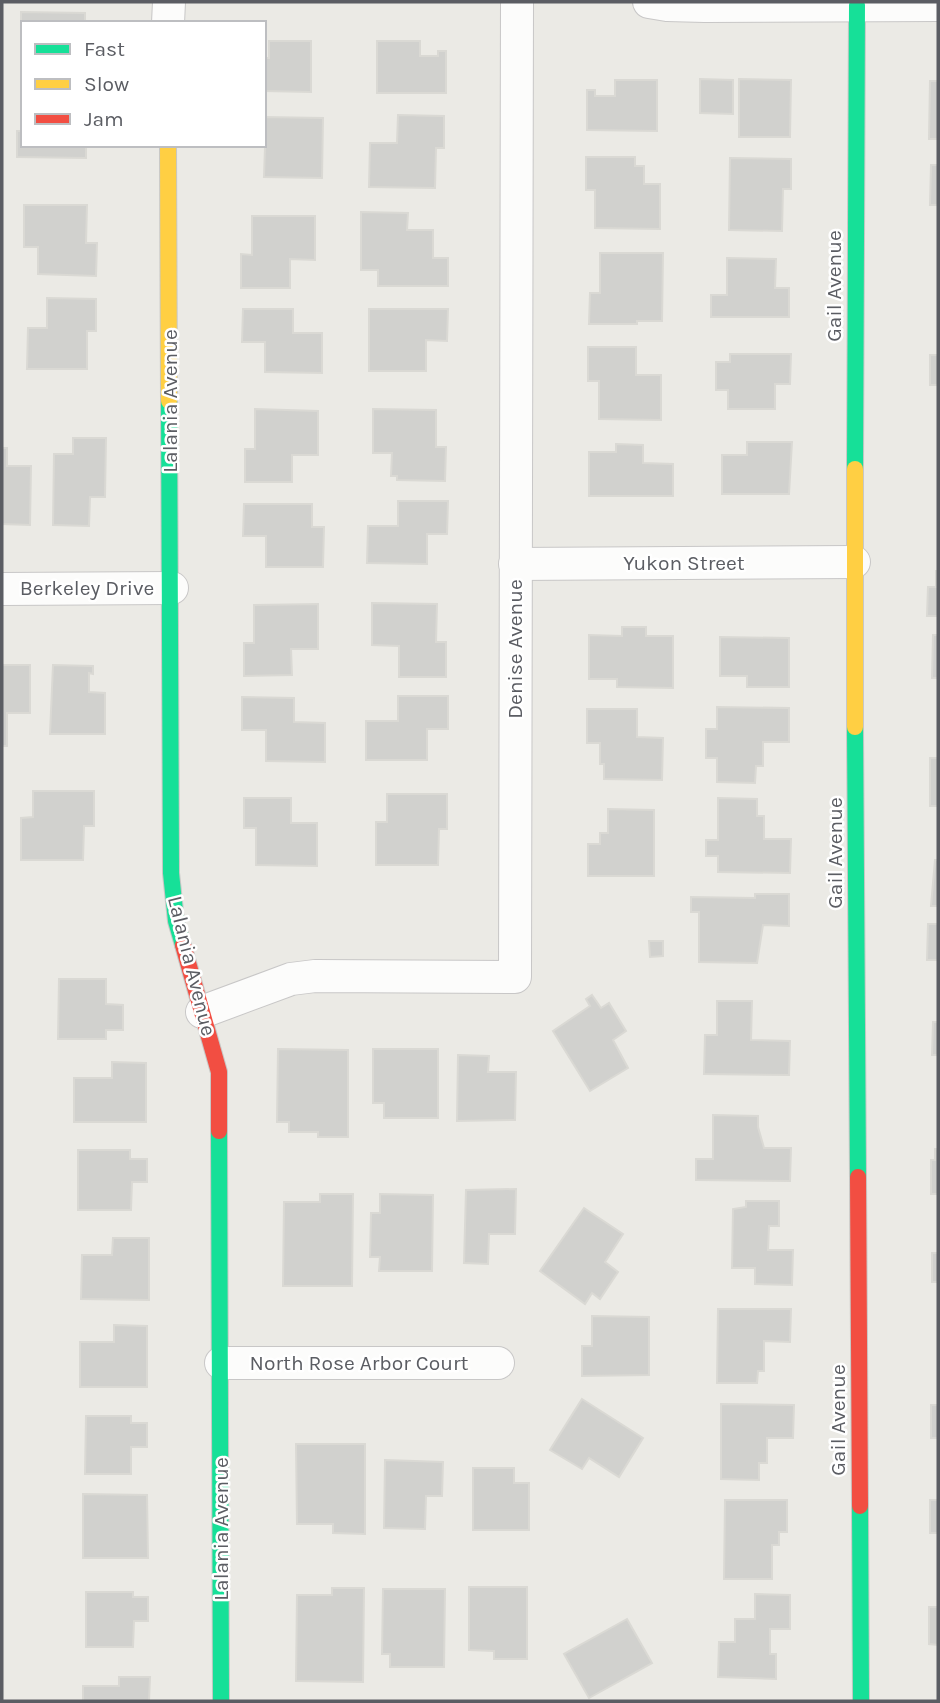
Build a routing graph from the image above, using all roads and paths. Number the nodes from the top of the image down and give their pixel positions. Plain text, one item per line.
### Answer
1 (169, 2) edge
2 (517, 2) edge
3 (649, 2) edge
4 (857, 5) junction
5 (938, 5) edge
6 (167, 21) edge
7 (169, 147) edge
8 (854, 562) junction
9 (515, 564) junction
10 (172, 588) junction
11 (2, 589) edge
12 (202, 1012) junction
13 (221, 1363) junction
14 (498, 1363) dead end
15 (221, 1701) edge
16 (861, 1701) edge

1 - 6 street
2 - 9 street, Denise Avenue
3 - 4 street
4 - 5 street
4 - 8 street, Gail Avenue
7 - 10 street, Lalania Avenue
8 - 9 street, Yukon Street
8 - 16 street, Gail Avenue
9 - 12 street, Denise Avenue
10 - 11 street, Berkeley Drive
10 - 12 street, Lalania Avenue
12 - 13 street, Lalania Avenue
13 - 14 street, North Rose Arbor Court
13 - 15 street, Lalania Avenue

